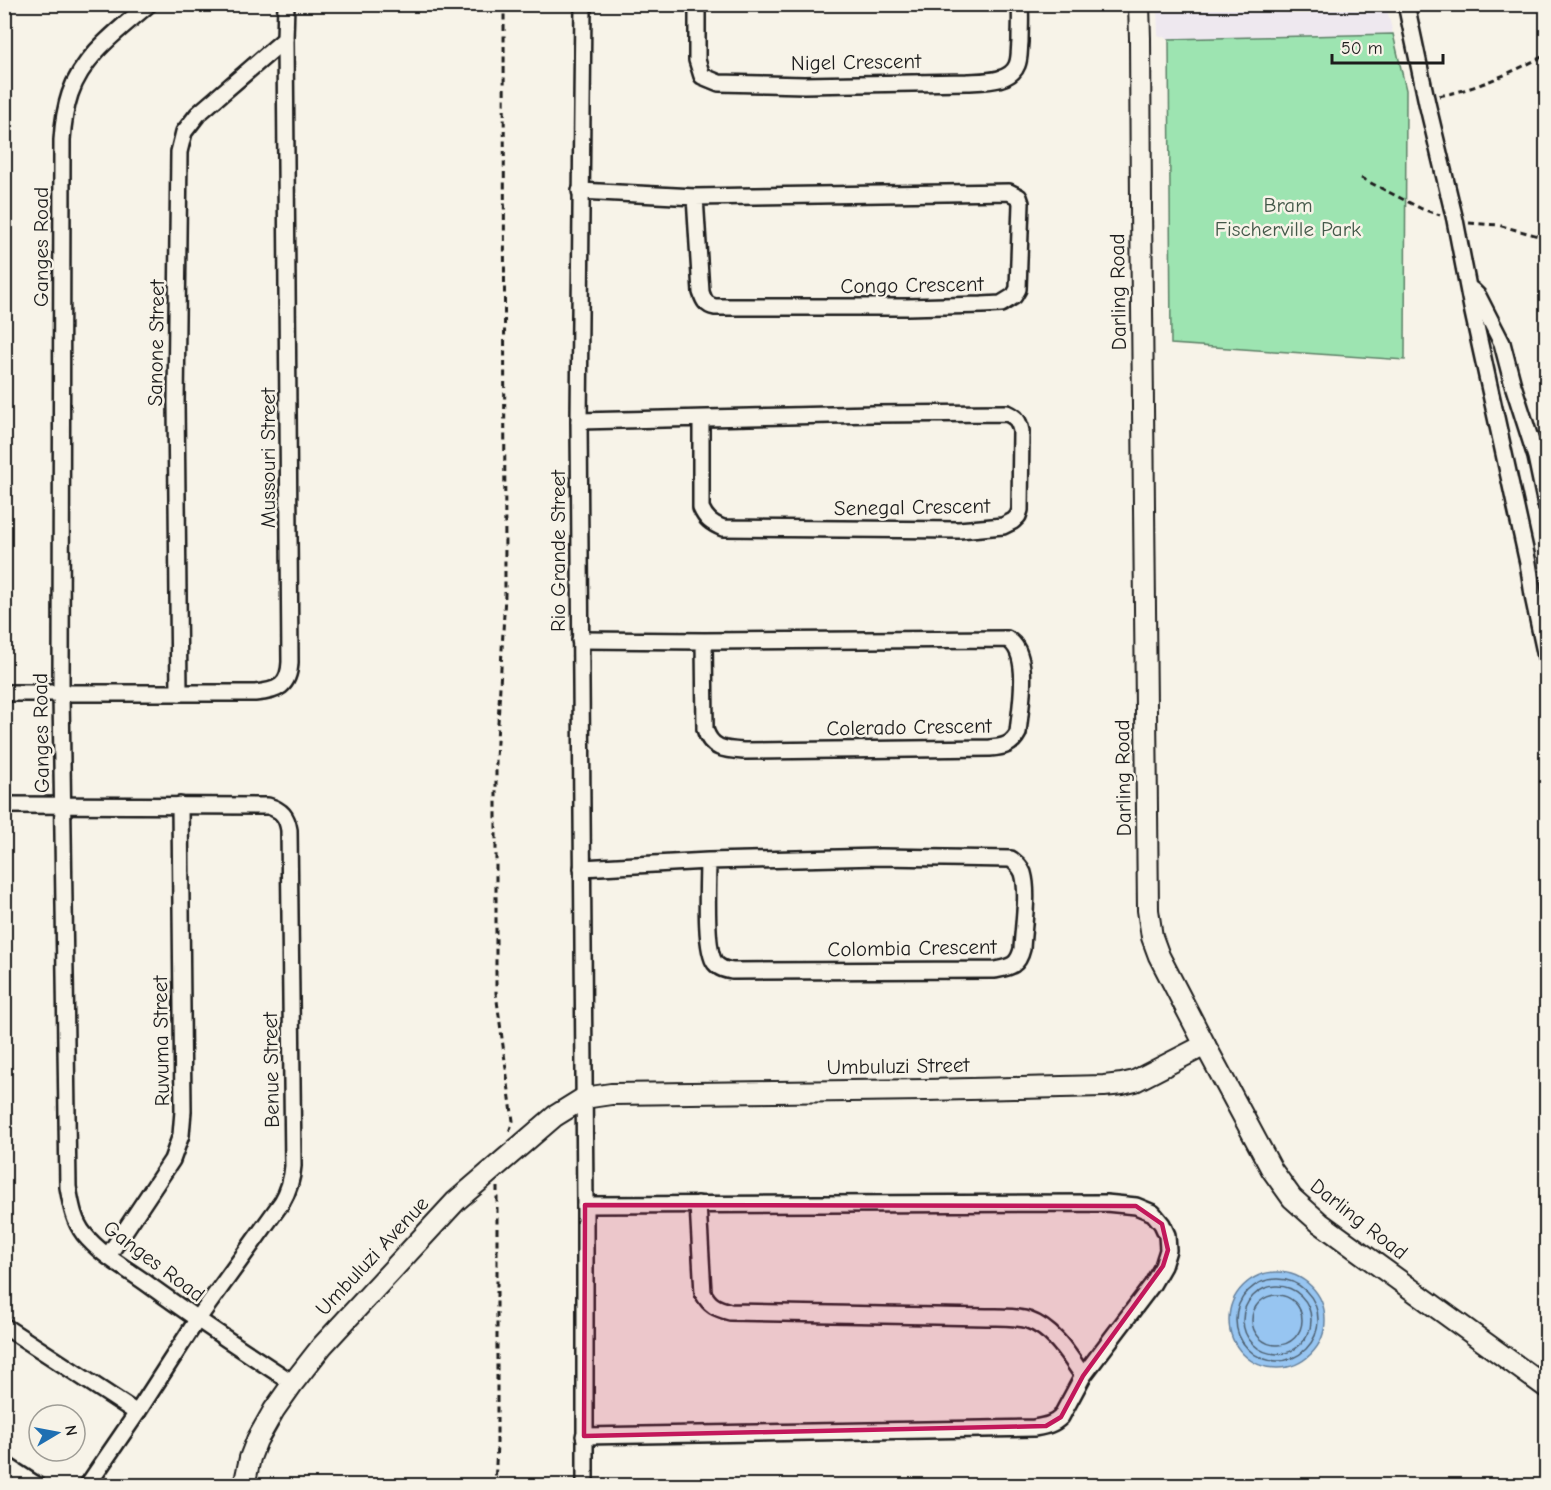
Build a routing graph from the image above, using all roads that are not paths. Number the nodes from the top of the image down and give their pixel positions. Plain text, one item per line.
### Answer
1 (149, 4) edge
2 (286, 4) edge
3 (583, 4) edge
4 (697, 4) edge
5 (1020, 4) edge
6 (1138, 4) edge
7 (1406, 4) edge
8 (285, 39) junction
9 (580, 191) junction
10 (694, 197) junction
11 (1468, 285) junction
12 (701, 419) junction
13 (579, 421) junction
14 (1546, 505) edge
15 (580, 640) junction
16 (704, 641) junction
17 (1546, 657) edge
18 (4, 693) edge
19 (61, 693) junction
20 (179, 693) junction
21 (4, 805) edge
22 (63, 805) junction
23 (180, 805) junction
24 (708, 861) junction
25 (582, 867) junction
26 (1205, 1045) junction
27 (584, 1098) junction
28 (698, 1204) junction
29 (585, 1205) junction
30 (108, 1256) junction
31 (197, 1320) junction
32 (4, 1326) edge
33 (1083, 1376) junction
34 (293, 1383) junction
35 (1546, 1387) edge
36 (137, 1413) junction
37 (584, 1436) junction
38 (4, 1464) edge
39 (38, 1485) edge
40 (87, 1485) edge
41 (244, 1485) edge
42 (585, 1485) edge

1 - 19 street, Ganges Road
2 - 8 street, Mussouri Street
3 - 9 street, Rio Grande Street
4 - 5 street, Nigel Crescent
6 - 26 street, Darling Road
7 - 11 street
8 - 20 street, Sanone Street
8 - 20 street, Mussouri Street
9 - 10 street, Congo Crescent
9 - 13 street, Rio Grande Street
10 - 10 street, Congo Crescent
11 - 14 street
11 - 17 street
12 - 12 street, Senegal Crescent
12 - 13 street, Senegal Crescent
13 - 15 street, Rio Grande Street
15 - 16 street, Colerado Crescent
15 - 25 street, Rio Grande Street
16 - 16 street, Colerado Crescent
18 - 19 street, Mussouri Street
19 - 20 street, Mussouri Street
19 - 22 street, Ganges Road
21 - 22 street, Benue Street
22 - 23 street, Benue Street
22 - 30 street, Ganges Road
23 - 30 street, Ruvuma Street
23 - 31 street, Benue Street
24 - 24 street, Colombia Crescent
24 - 25 street, Colombia Crescent
25 - 27 street, Rio Grande Street
26 - 27 street, Umbuluzi Street
26 - 35 street, Darling Road
27 - 29 street, Rio Grande Street
27 - 34 street, Umbuluzi Avenue
28 - 29 street
28 - 33 street
28 - 33 street
29 - 37 street, Rio Grande Street
30 - 31 street, Ganges Road
31 - 34 street, Ganges Road
31 - 36 street, Benue Street
32 - 36 street
33 - 37 street
34 - 41 street, Umbuluzi Avenue
36 - 40 street, Benue Street
37 - 42 street, Rio Grande Street
38 - 39 street

